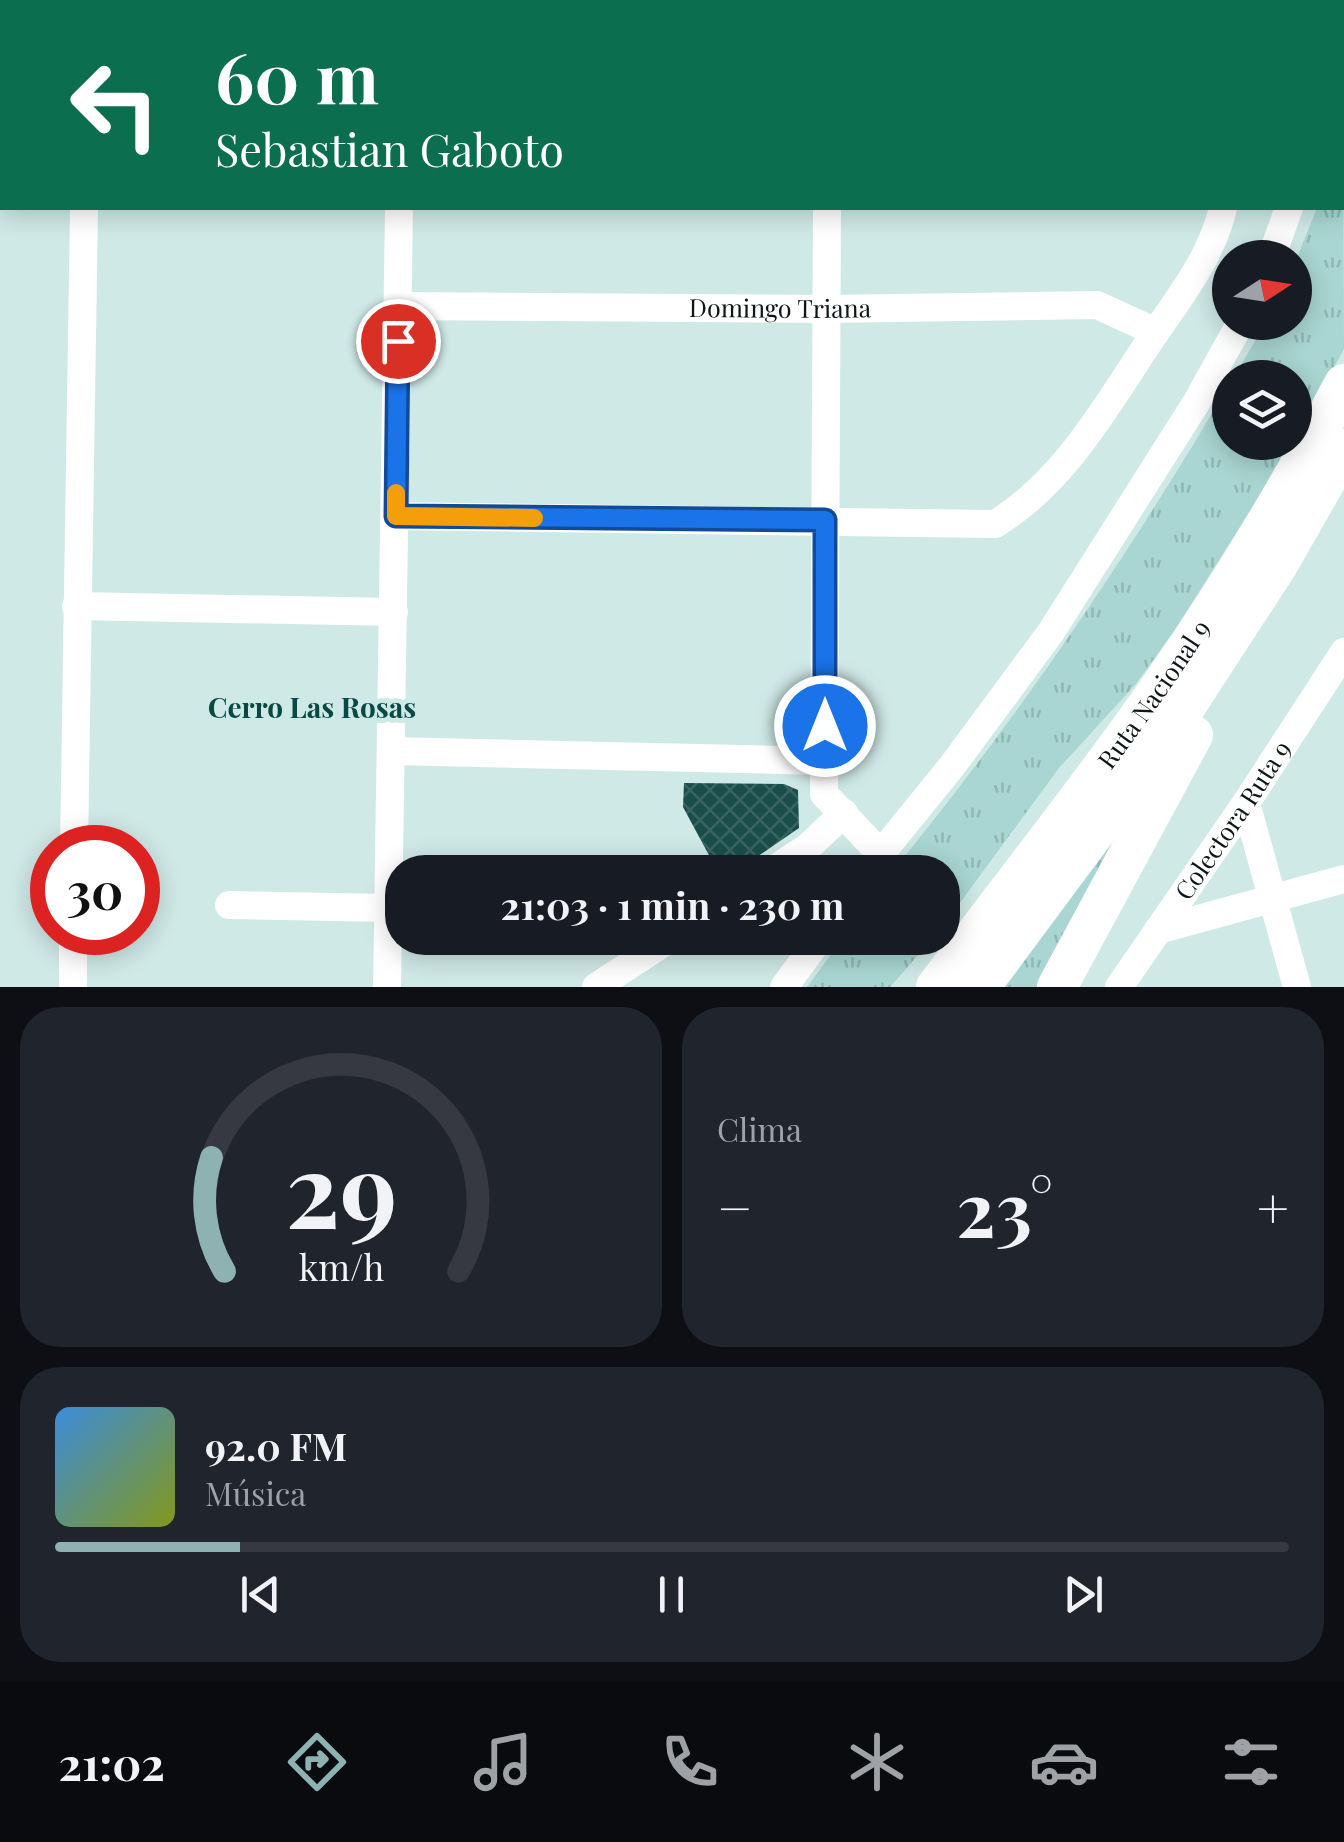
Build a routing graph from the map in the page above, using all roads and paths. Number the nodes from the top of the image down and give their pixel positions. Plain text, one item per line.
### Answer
1 (84, 210) edge
2 (398, 210) edge
3 (827, 210) edge
4 (1222, 210) edge
5 (1289, 210) edge
6 (1278, 240) edge
7 (398, 306) junction
8 (826, 309) junction
9 (1156, 332) junction
10 (1231, 340) edge
11 (1344, 384) edge
12 (1344, 450) edge
13 (1344, 491) edge
14 (396, 516) junction
15 (825, 520) junction
16 (76, 606) junction
17 (394, 612) junction
18 (1344, 652) edge
19 (1160, 688) junction
20 (392, 751) junction
21 (824, 761) junction
22 (1246, 803) junction
23 (844, 813) junction
24 (74, 825) edge
25 (391, 855) edge
26 (796, 855) edge
27 (868, 855) edge
28 (880, 855) edge
29 (1344, 879) edge
30 (1273, 900) junction
31 (228, 905) dead end
32 (385, 908) edge
33 (1158, 930) junction
34 (74, 955) edge
35 (388, 955) edge
36 (645, 955) edge
37 (808, 955) edge
38 (73, 987) edge
39 (386, 987) edge
40 (596, 987) edge
41 (784, 987) edge
42 (911, 987) edge
43 (936, 987) edge
44 (980, 987) edge
45 (1057, 987) edge
46 (1119, 987) edge
47 (1297, 987) edge

1 - 16 street
2 - 7 street
3 - 8 street
4 - 9 street
5 - 6 street
7 - 8 street, Domingo Triana
7 - 14 street
8 - 9 street, Domingo Triana
8 - 15 street
9 - 15 street
10 - 28 street
11 - 19 highway, Ruta Nacional 9
12 - 44 highway, Ruta Nacional 9
13 - 45 highway
14 - 15 street
14 - 17 street
15 - 21 street
16 - 17 street
16 - 24 street
17 - 20 street
18 - 22 street, Colectora Ruta 9
19 - 42 highway
19 - 43 highway, Ruta Nacional 9
20 - 21 street
20 - 25 street
21 - 23 street
22 - 30 street
22 - 33 street, Colectora Ruta 9
23 - 26 street
23 - 27 street
29 - 30 street
30 - 33 street
30 - 47 street
31 - 32 street
33 - 46 street, Colectora Ruta 9
34 - 38 street
35 - 39 street
36 - 40 street
37 - 41 street

